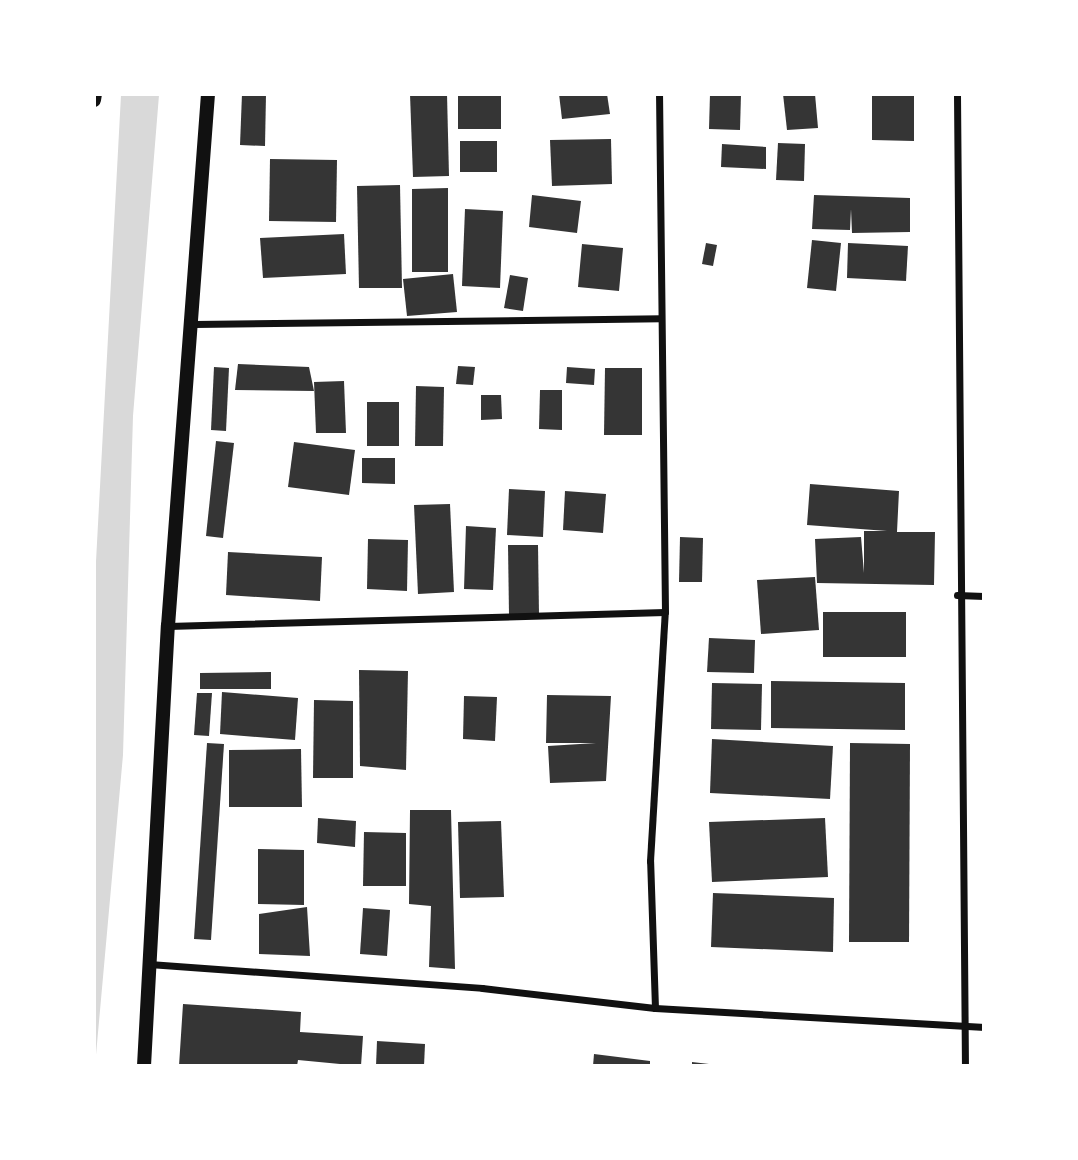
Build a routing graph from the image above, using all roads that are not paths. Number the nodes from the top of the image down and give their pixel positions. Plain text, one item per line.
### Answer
1 (95, 94) edge
2 (208, 94) edge
3 (659, 94) edge
4 (957, 94) edge
5 (94, 100) edge
6 (661, 318) junction
7 (194, 324) junction
8 (957, 595) junction
9 (984, 596) edge
10 (665, 612) junction
11 (168, 626) junction
12 (148, 964) junction
13 (655, 1008) junction
14 (964, 1027) junction
15 (984, 1027) edge
16 (144, 1066) edge
17 (965, 1066) edge

1 - 5 main road
2 - 7 main road
3 - 6 street
4 - 8 street
6 - 7 street
6 - 10 street
7 - 11 main road
8 - 9 street
8 - 14 street
10 - 11 street
10 - 13 street
11 - 12 main road
12 - 13 street
12 - 16 main road
13 - 14 street
14 - 15 street
14 - 17 street

